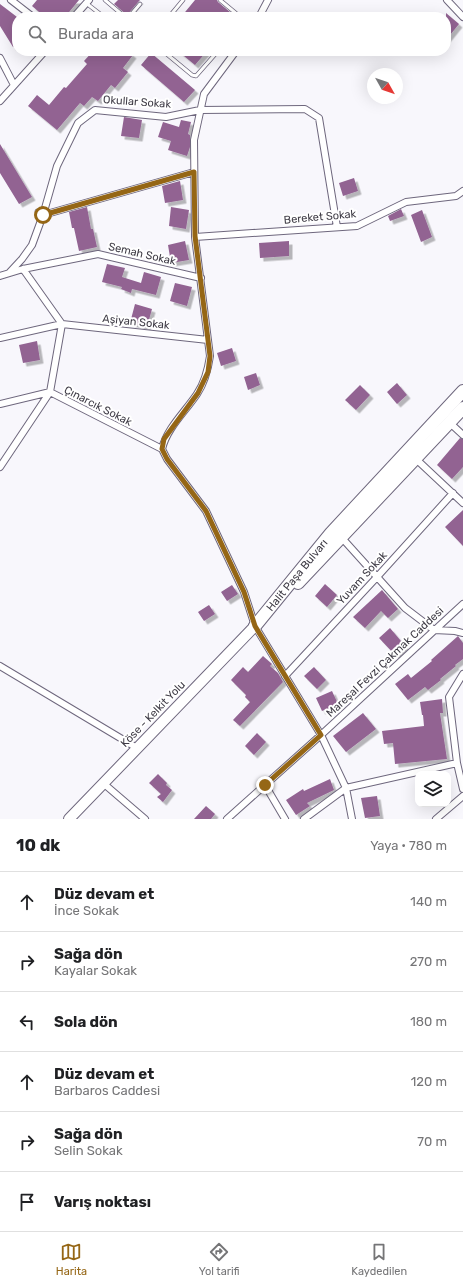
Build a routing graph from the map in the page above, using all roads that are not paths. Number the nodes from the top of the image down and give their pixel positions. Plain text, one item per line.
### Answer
1 (11, 0) edge
2 (105, 0) edge
3 (183, 0) edge
4 (220, 0) edge
5 (268, 0) edge
6 (447, 0) edge
7 (88, 1) edge
8 (140, 4) dead end
9 (27, 12) edge
10 (82, 12) edge
11 (99, 12) edge
12 (119, 12) edge
13 (133, 12) edge
14 (173, 12) edge
15 (234, 12) edge
16 (262, 12) edge
17 (463, 17) edge
18 (43, 56) edge
19 (168, 56) edge
20 (214, 56) edge
21 (232, 56) edge
22 (0, 58) edge
23 (14, 85) junction
24 (0, 101) edge
25 (200, 110) junction
26 (194, 172) junction
27 (463, 191) edge
28 (37, 211) dead end
29 (43, 215) junction
30 (337, 227) junction
31 (195, 236) junction
32 (23, 269) junction
33 (9, 274) junction
34 (0, 276) edge
35 (201, 278) junction
36 (62, 324) junction
37 (0, 338) edge
38 (208, 340) junction
39 (463, 391) edge
40 (50, 392) junction
41 (0, 404) edge
42 (463, 408) edge
43 (450, 423) junction
44 (463, 435) edge
45 (162, 449) junction
46 (416, 459) junction
47 (0, 467) edge
48 (453, 493) junction
49 (463, 503) edge
50 (342, 538) junction
51 (377, 577) junction
52 (463, 604) edge
53 (255, 626) junction
54 (434, 630) junction
55 (463, 633) edge
56 (0, 666) edge
57 (463, 674) edge
58 (285, 676) junction
59 (321, 735) junction
60 (137, 748) junction
61 (457, 763) junction
62 (104, 783) junction
63 (265, 785) junction
64 (346, 788) junction
65 (463, 789) edge
66 (463, 796) edge
67 (440, 818) edge
68 (69, 819) edge
69 (145, 819) edge
70 (227, 819) edge
71 (284, 819) edge
72 (304, 819) edge
73 (352, 819) edge

1 - 9 street
2 - 12 lane
3 - 14 lane
4 - 15 lane
5 - 16 street
6 - 17 street
7 - 10 street
7 - 11 lane
8 - 13 lane
18 - 23 street
19 - 20 lane
21 - 25 street
22 - 23 street
23 - 24 street
25 - 26 street
25 - 29 street, Okullar Sokak
25 - 30 street, Okullar Sokak
26 - 29 street
26 - 31 street
27 - 30 street, Bereket Sokak
28 - 29 lane
29 - 33 street, Okullar Sokak
30 - 31 street, Bereket Sokak
31 - 35 street
32 - 33 street, Semah Sokak
32 - 35 street, Semah Sokak
32 - 36 street
33 - 34 street, Semah Sokak
35 - 38 street
36 - 37 street, Aşiyan Sokak
36 - 38 street, Aşiyan Sokak
36 - 40 street
38 - 45 street
39 - 53 highway, Halit Paşa Bulvarı
40 - 41 street, Çınarcık Sokak
40 - 45 street, Çınarcık Sokak
40 - 47 street
42 - 43 highway, Halit Paşa Bulvarı
43 - 44 street
43 - 46 highway, Halit Paşa Bulvarı
45 - 53 street
46 - 48 street
46 - 50 highway, Halit Paşa Bulvarı
48 - 49 street
48 - 51 street, Yuvam Sokak
50 - 51 street
50 - 53 highway, Halit Paşa Bulvarı
51 - 54 street
51 - 58 street, Yuvam Sokak
52 - 54 street, Mareşal Fevzi Çakmak Caddesi
53 - 58 street
53 - 60 main road, Köse - Kelkit Yolu
54 - 55 street
54 - 59 street, Mareşal Fevzi Çakmak Caddesi
56 - 60 street
57 - 61 street
58 - 59 street
59 - 63 street, Mareşal Fevzi Çakmak Caddesi
59 - 64 street
60 - 62 main road, Köse - Kelkit Yolu
61 - 64 street
61 - 65 street
62 - 68 main road, Köse - Kelkit Yolu
62 - 69 street
63 - 70 street, Mareşal Fevzi Çakmak Caddesi
63 - 71 street
64 - 72 street
64 - 73 street
66 - 67 street

